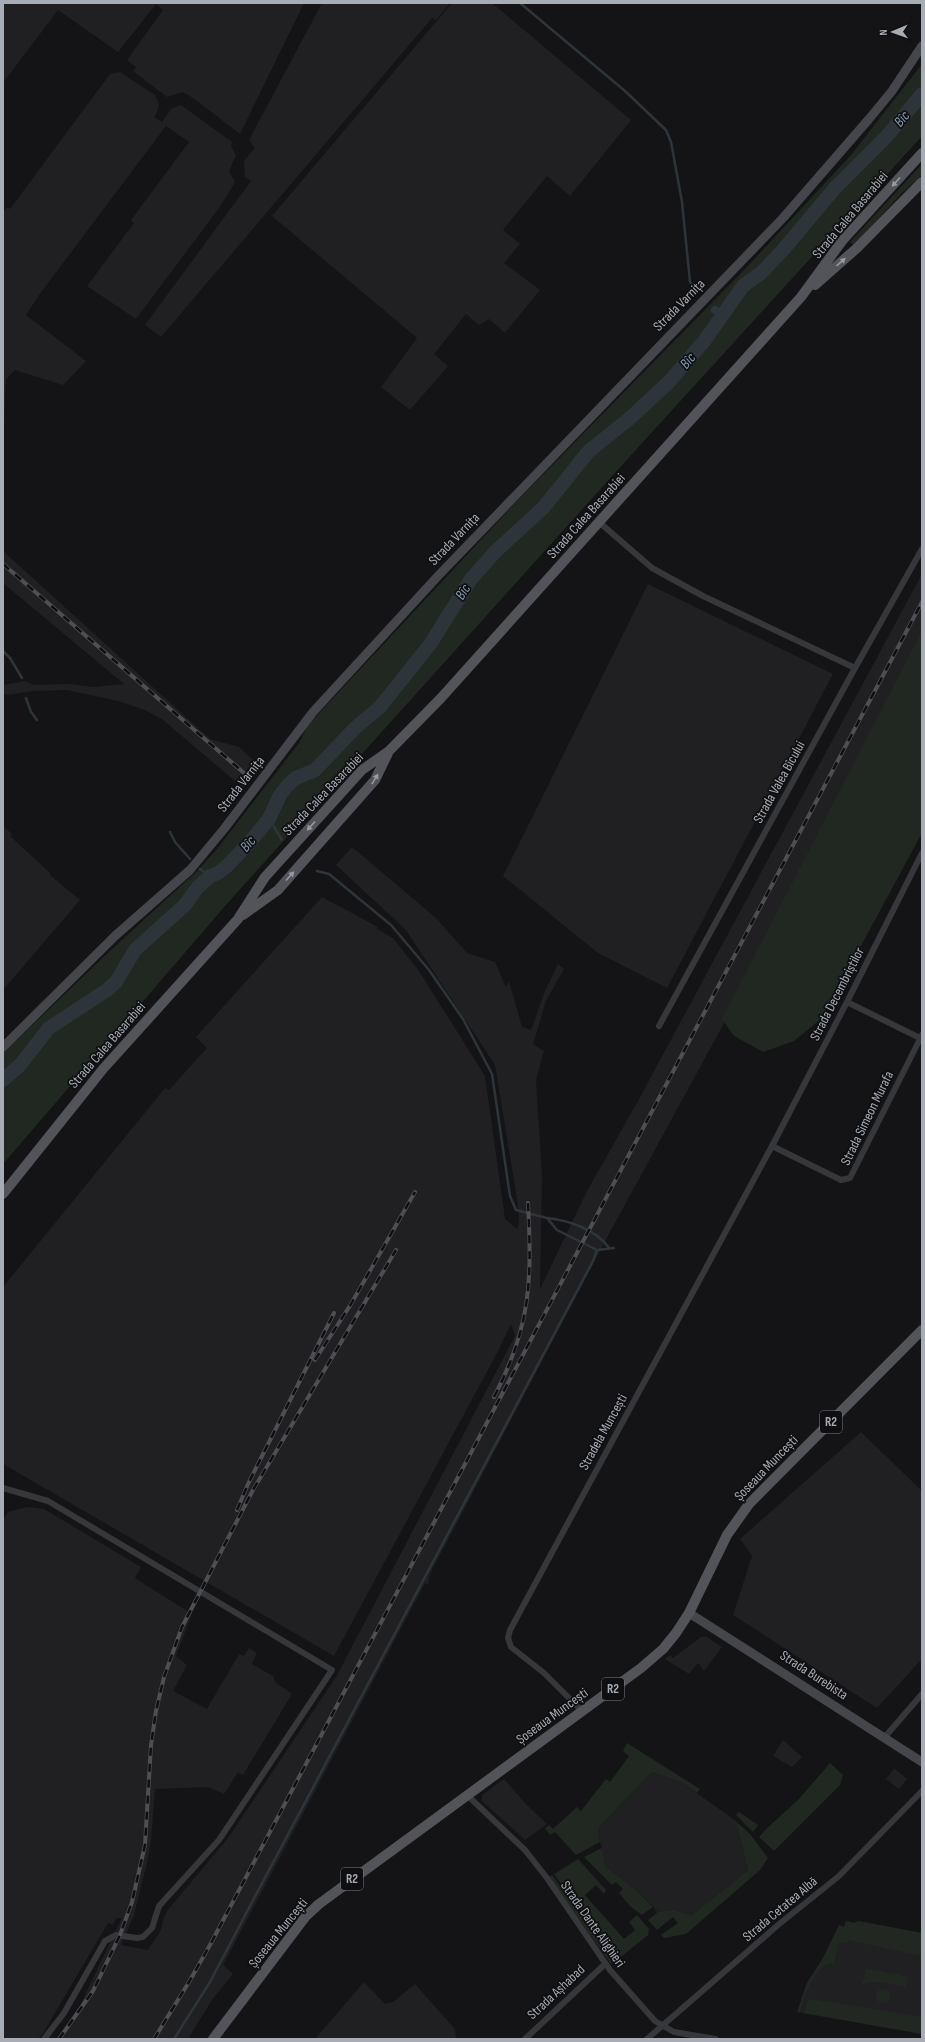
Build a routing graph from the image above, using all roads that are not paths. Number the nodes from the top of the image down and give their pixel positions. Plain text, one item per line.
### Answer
1 (922, 46) edge
2 (922, 153) edge
3 (922, 182) edge
4 (801, 297) junction
5 (599, 522) junction
6 (922, 549) edge
7 (855, 668) junction
8 (389, 751) junction
9 (341, 794) junction
10 (352, 805) junction
11 (922, 853) edge
12 (265, 877) junction
13 (278, 890) junction
14 (238, 919) junction
15 (848, 1002) junction
16 (659, 1026) dead end
17 (921, 1038) edge
18 (3, 1046) edge
19 (772, 1146) junction
20 (3, 1194) edge
21 (922, 1330) edge
22 (3, 1488) edge
23 (689, 1613) junction
24 (922, 1694) edge
25 (582, 1711) junction
26 (884, 1738) junction
27 (922, 1762) edge
28 (922, 1791) edge
29 (467, 1794) junction
30 (605, 1964) junction
31 (661, 2026) junction
32 (44, 2039) edge
33 (213, 2039) edge
34 (525, 2039) edge
35 (647, 2039) edge
36 (716, 2039) edge

1 - 18 street, Strada Varnița
2 -> 4 main road, Strada Calea Basarabiei
4 -> 3 main road, Strada Calea Basarabiei
4 - 5 main road, Strada Calea Basarabiei
5 - 7 street
5 - 8 main road, Strada Calea Basarabiei
6 - 7 street, Strada Valea Bîcului
7 - 16 street, Strada Valea Bîcului
8 - 9 main road, Strada Calea Basarabiei
10 -> 8 main road, Strada Calea Basarabiei
9 - 10 main road
9 -> 12 main road, Strada Calea Basarabiei
13 -> 10 main road, Strada Calea Basarabiei
11 - 15 street, Strada Decembriștilor
12 - 13 main road
12 - 14 main road, Strada Calea Basarabiei
13 - 14 main road, Strada Calea Basarabiei
14 - 20 main road, Strada Calea Basarabiei
15 - 17 street
15 - 19 street, Strada Decembriștilor
17 - 19 street, Strada Simeon Murafa
19 - 25 street, Stradela Muncești
21 - 23 main road, Șoseaua Muncești / R2
22 - 32 street
23 - 25 main road, Șoseaua Muncești / R2
23 - 26 street, Strada Burebista
24 - 26 street
25 - 29 main road, Șoseaua Muncești / R2
26 - 27 street, Strada Burebista
28 - 31 street, Strada Cetatea Albă
29 - 30 street, Strada Dante Alighieri
29 - 33 main road, Șoseaua Muncești / R2
30 - 31 street, Strada Dante Alighieri
30 - 34 street, Strada Așhabad
31 - 35 street, Strada Cetatea Albă
31 - 36 street, Strada Dante Alighieri

